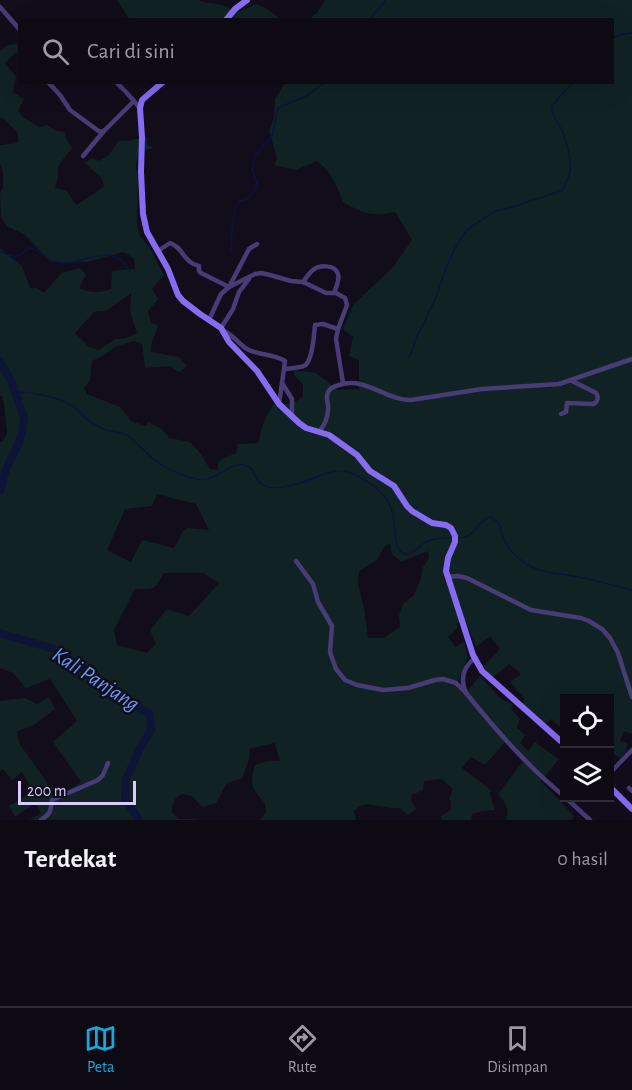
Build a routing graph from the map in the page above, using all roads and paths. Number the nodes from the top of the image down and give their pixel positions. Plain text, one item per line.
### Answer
1 (247, 0) edge
2 (0, 7) edge
3 (228, 18) edge
4 (18, 28) edge
5 (50, 84) edge
6 (118, 84) edge
7 (161, 84) edge
8 (134, 101) junction
9 (140, 108) junction
10 (104, 131) junction
11 (83, 156) dead end
12 (256, 244) dead end
13 (158, 251) junction
14 (251, 276) junction
15 (303, 282) junction
16 (229, 287) junction
17 (334, 293) junction
18 (208, 320) junction
19 (222, 329) junction
20 (338, 329) junction
21 (632, 359) edge
22 (285, 369) junction
23 (570, 380) junction
24 (282, 383) junction
25 (343, 384) junction
26 (279, 404) junction
27 (561, 414) dead end
28 (292, 416) junction
29 (319, 432) junction
30 (296, 561) dead end
31 (448, 577) junction
32 (474, 658) junction
33 (632, 669) edge
34 (624, 671) junction
35 (466, 693) junction
36 (632, 697) edge
37 (560, 741) edge
38 (632, 750) edge
39 (108, 763) dead end
40 (614, 768) edge
41 (560, 792) edge
42 (614, 792) edge
43 (570, 802) edge
44 (632, 809) edge
45 (587, 819) edge
46 (41, 820) edge

1 - 3 street
2 - 4 street
5 - 10 street
6 - 8 street
7 - 9 street
8 - 9 street
8 - 10 street
9 - 13 street
10 - 11 street
12 - 16 street
13 - 16 street
13 - 18 street
14 - 15 street
14 - 16 street
14 - 19 street
15 - 17 street
15 - 17 street
16 - 18 street
17 - 20 street
18 - 19 street
19 - 22 street
19 - 26 street
20 - 22 street
20 - 25 street
21 - 23 street
22 - 24 street
23 - 25 street
23 - 27 street
24 - 26 street
24 - 28 street
25 - 29 street
26 - 28 street
28 - 29 street
29 - 31 street
30 - 35 street
31 - 32 street
31 - 34 street
32 - 35 street
32 - 37 street
33 - 34 street
34 - 36 street
35 - 41 street
38 - 40 street
39 - 46 street
42 - 44 street
43 - 45 street

